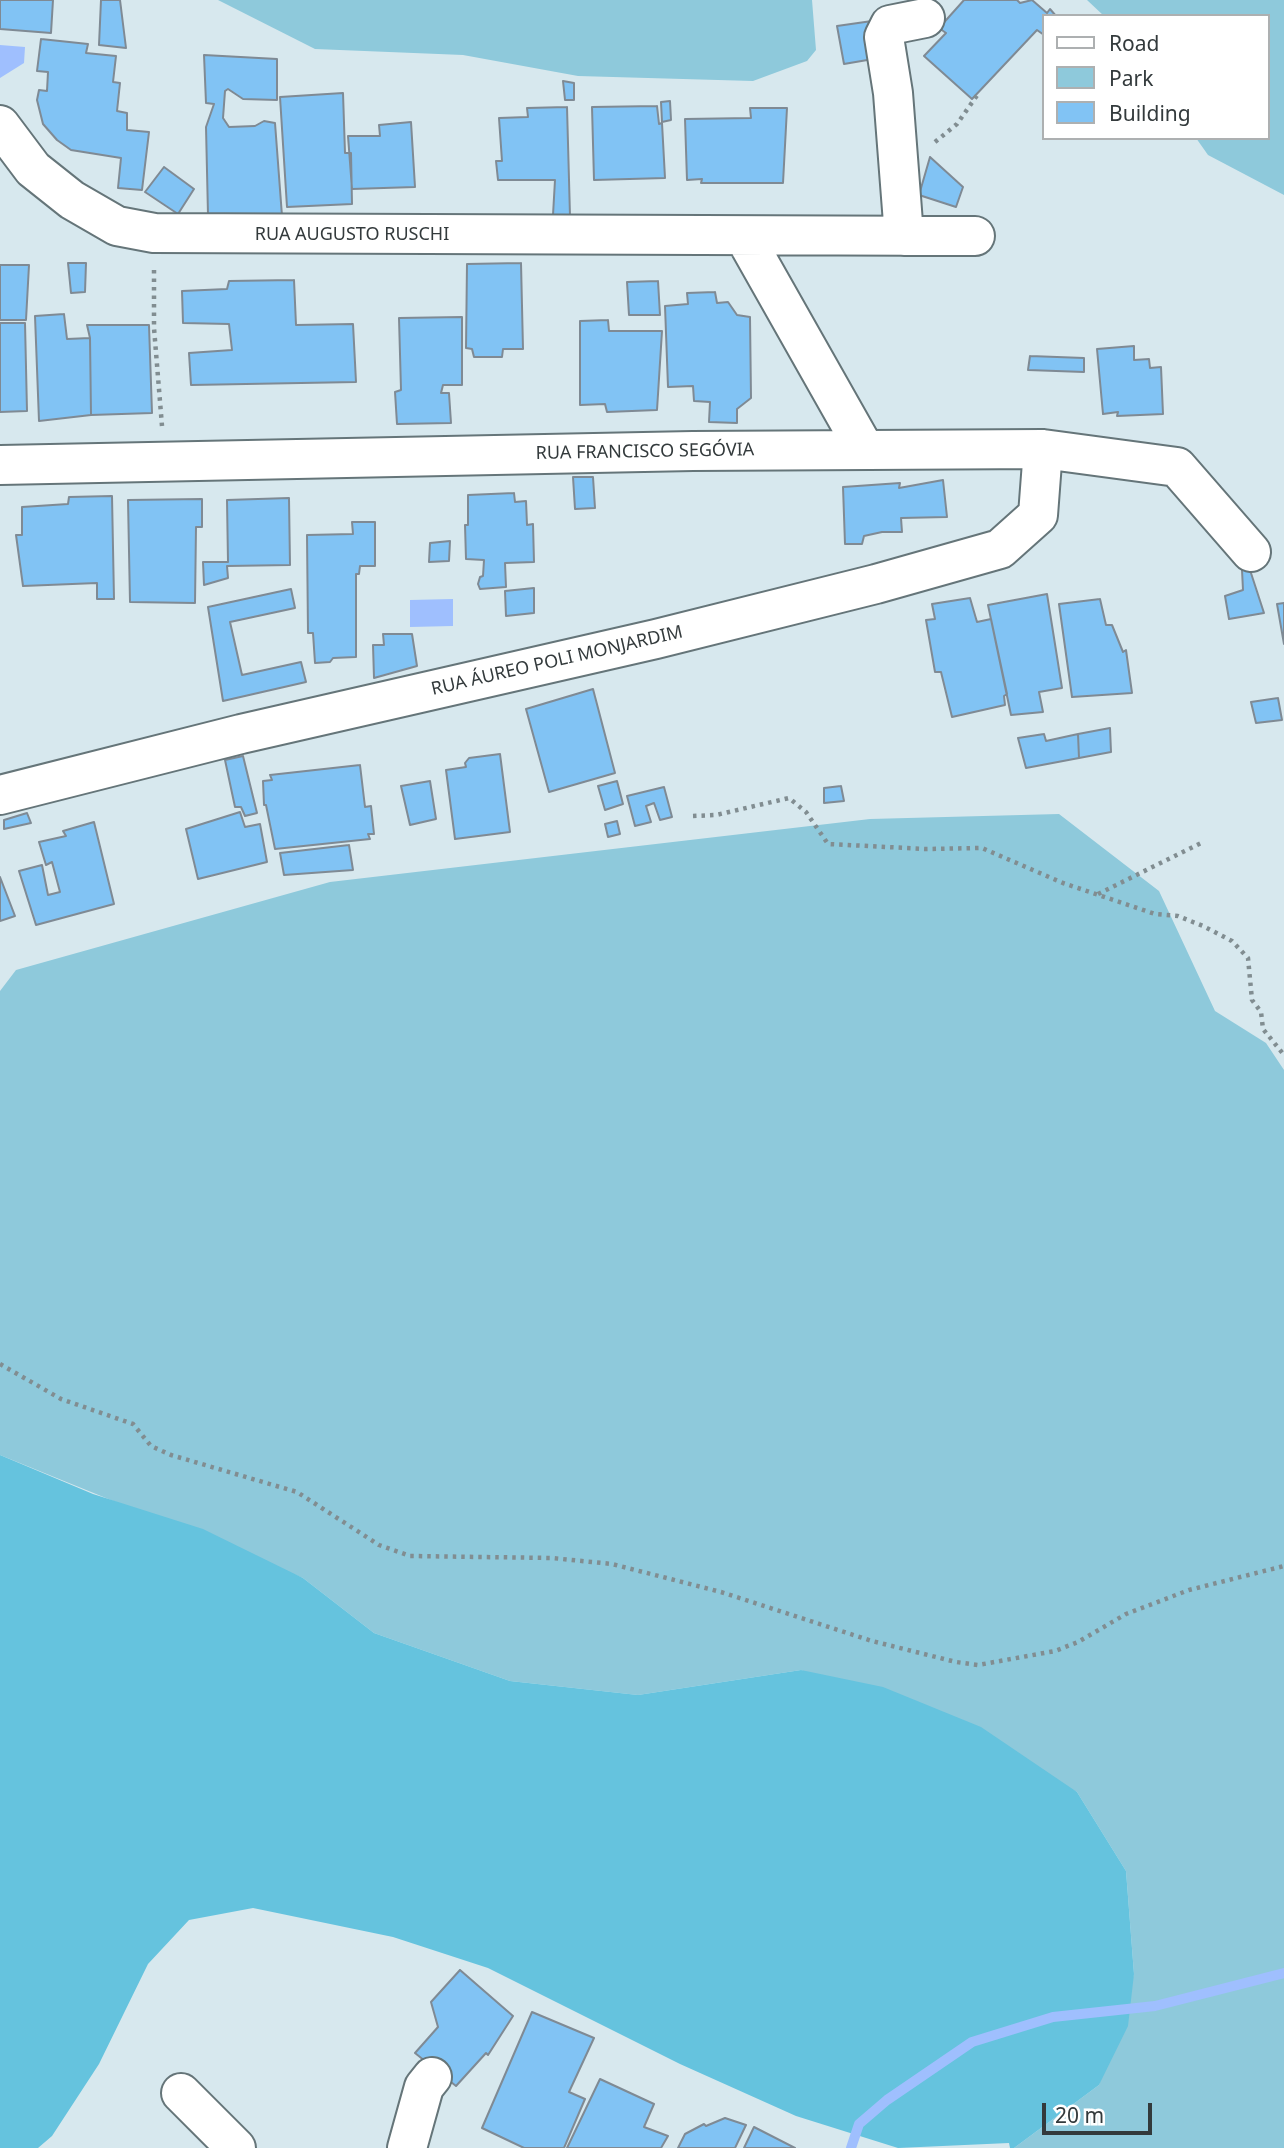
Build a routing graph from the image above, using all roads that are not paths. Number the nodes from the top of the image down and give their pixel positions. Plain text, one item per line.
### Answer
1 (925, 19) dead end
2 (0, 125) edge
3 (744, 236) junction
4 (904, 236) junction
5 (975, 236) dead end
6 (1043, 449) junction
7 (865, 450) junction
8 (0, 465) edge
9 (1251, 552) dead end
10 (0, 795) edge
11 (432, 2077) dead end
12 (181, 2093) dead end
13 (236, 2148) edge
14 (407, 2148) edge

1 - 4 street
2 - 3 street, RUA AUGUSTO RUSCHI
3 - 4 street, RUA AUGUSTO RUSCHI
3 - 7 street
4 - 5 street, RUA AUGUSTO RUSCHI
6 - 7 street, RUA FRANCISCO SEGÓVIA
6 - 9 street, RUA FRANCISCO SEGÓVIA
6 - 10 street, RUA ÁUREO POLI MONJARDIM
7 - 8 street, RUA FRANCISCO SEGÓVIA
11 - 14 street
12 - 13 street

